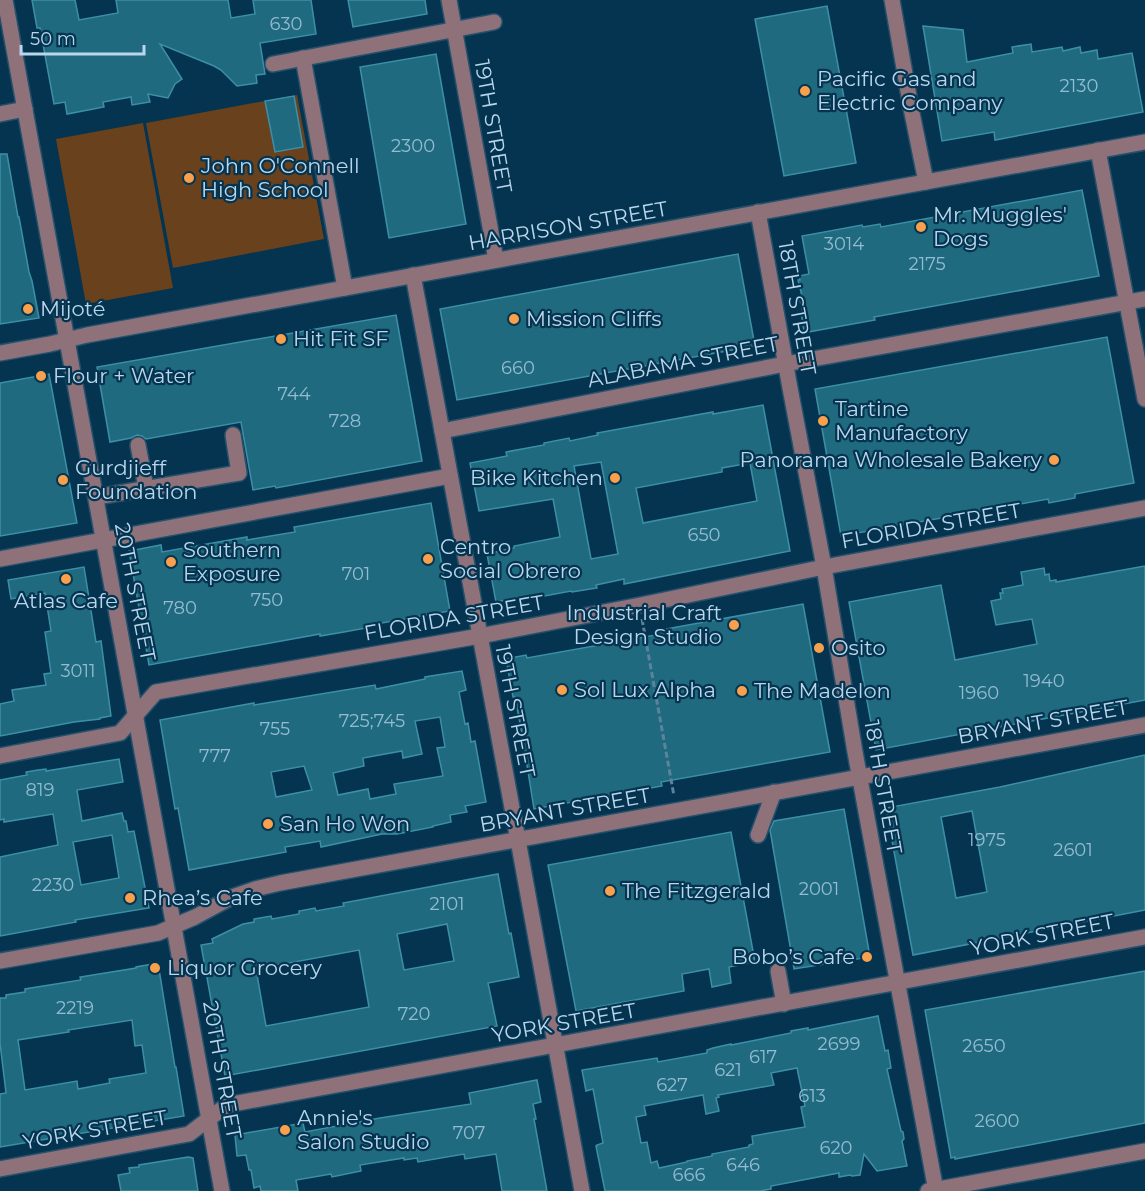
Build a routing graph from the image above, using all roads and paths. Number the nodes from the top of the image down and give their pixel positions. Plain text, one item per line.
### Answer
1 (5, 0) edge
2 (449, 0) edge
3 (892, 0) edge
4 (494, 22) dead end
5 (454, 30) junction
6 (303, 58) junction
7 (273, 64) dead end
8 (25, 109) junction
9 (0, 114) edge
10 (1145, 142) edge
11 (1098, 150) junction
12 (926, 182) junction
13 (758, 212) junction
14 (496, 260) junction
15 (413, 275) junction
16 (345, 288) junction
17 (1145, 299) edge
18 (1127, 302) junction
19 (67, 340) junction
20 (0, 353) edge
21 (785, 364) junction
22 (1145, 399) edge
23 (442, 431) junction
24 (233, 435) dead end
25 (138, 445) dead end
26 (450, 476) junction
27 (146, 488) junction
28 (96, 496) junction
29 (1145, 508) edge
30 (104, 540) junction
31 (0, 559) edge
32 (824, 567) junction
33 (640, 606) junction
34 (480, 636) junction
35 (136, 714) junction
36 (1145, 724) edge
37 (0, 756) edge
38 (859, 777) junction
39 (774, 792) junction
40 (677, 810) junction
41 (758, 835) dead end
42 (518, 840) junction
43 (174, 926) junction
44 (1145, 937) edge
45 (0, 961) edge
46 (778, 971) dead end
47 (897, 983) junction
48 (784, 1004) junction
49 (554, 1046) junction
50 (210, 1118) junction
51 (1145, 1151) edge
52 (0, 1169) edge
53 (933, 1190) edge
54 (222, 1191) edge
55 (582, 1191) edge

1 - 8 street, 20TH STREET
2 - 5 street, 19TH STREET
3 - 12 street
4 - 5 street
5 - 6 street
5 - 14 street, 19TH STREET
6 - 7 street
6 - 16 street
8 - 9 street
8 - 19 street, 20TH STREET
10 - 11 street, HARRISON STREET
11 - 12 street, HARRISON STREET
11 - 18 street
12 - 13 street, HARRISON STREET
13 - 14 street, HARRISON STREET
13 - 21 street, 18TH STREET
14 - 15 street, HARRISON STREET
15 - 16 street, HARRISON STREET
15 - 23 street, 19TH STREET
16 - 19 street, HARRISON STREET
17 - 18 street, ALABAMA STREET
18 - 21 street, ALABAMA STREET
18 - 22 street
19 - 20 street, HARRISON STREET
19 - 28 street, 20TH STREET
21 - 23 street, ALABAMA STREET
21 - 32 street, 18TH STREET
23 - 26 street, 19TH STREET
24 - 27 street
25 - 27 street
26 - 30 street
26 - 34 street, 19TH STREET
27 - 28 street
28 - 30 street, 20TH STREET
29 - 32 street, FLORIDA STREET
30 - 31 street
30 - 35 street, 20TH STREET
32 - 33 street, FLORIDA STREET
32 - 38 street, 18TH STREET
33 - 34 street, FLORIDA STREET
33 - 40 path
34 - 35 street, FLORIDA STREET
34 - 42 street, 19TH STREET
35 - 37 street, FLORIDA STREET
35 - 43 street, 20TH STREET
36 - 38 street, BRYANT STREET
38 - 39 street, BRYANT STREET
38 - 47 street, 18TH STREET
39 - 40 street, BRYANT STREET
39 - 41 street
40 - 42 street, BRYANT STREET
42 - 43 street, BRYANT STREET
42 - 49 street, 19TH STREET
43 - 45 street, BRYANT STREET
43 - 50 street, 20TH STREET
44 - 47 street, YORK STREET
46 - 48 street
47 - 48 street, YORK STREET
47 - 53 street, 18TH STREET
48 - 49 street, YORK STREET
49 - 50 street, YORK STREET
49 - 55 street, 19TH STREET
50 - 52 street, YORK STREET
50 - 54 street, 20TH STREET
51 - 53 street

